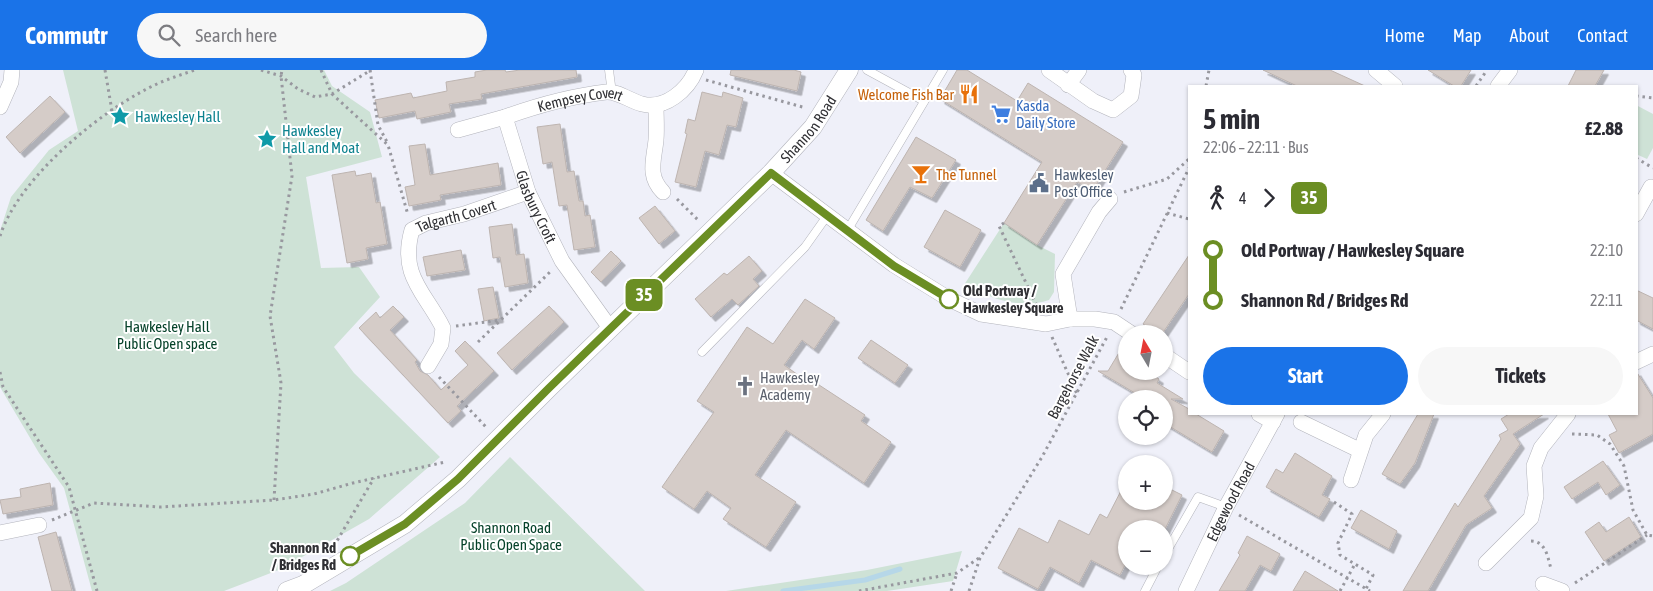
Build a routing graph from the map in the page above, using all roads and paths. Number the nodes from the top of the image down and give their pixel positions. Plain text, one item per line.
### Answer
1 (12, 70) edge
2 (105, 70) edge
3 (195, 70) edge
4 (261, 70) edge
5 (282, 70) edge
6 (321, 70) edge
7 (370, 70) edge
8 (609, 70) edge
9 (849, 70) edge
10 (867, 70) edge
11 (943, 70) edge
12 (1049, 70) edge
13 (1079, 70) edge
14 (1131, 70) edge
15 (1209, 70) edge
16 (1376, 70) edge
17 (1488, 70) edge
18 (1510, 70) edge
19 (695, 73) edge
20 (281, 76) junction
21 (1068, 85) junction
22 (1206, 85) edge
23 (1391, 85) edge
24 (1477, 85) edge
25 (1499, 85) edge
26 (612, 93) junction
27 (332, 94) junction
28 (1638, 96) edge
29 (1653, 98) edge
30 (924, 101) junction
31 (656, 105) junction
32 (0, 107) edge
33 (112, 111) junction
34 (822, 112) junction
35 (505, 117) junction
36 (458, 130) dead end
37 (388, 145) junction
38 (1638, 159) edge
39 (1188, 160) edge
40 (1653, 168) edge
41 (1188, 170) edge
42 (771, 173) junction
43 (1651, 187) dead end
44 (528, 192) junction
45 (663, 192) joint
46 (1110, 199) joint
47 (1638, 210) edge
48 (1167, 213) junction
49 (827, 216) junction
50 (1188, 219) edge
51 (2, 223) edge
52 (1004, 223) dead end
53 (412, 230) junction
54 (847, 231) junction
55 (710, 232) junction
56 (0, 236) edge
57 (562, 261) junction
58 (501, 319) junction
59 (1070, 319) junction
60 (1114, 322) junction
61 (1046, 324) junction
62 (1118, 325) edge
63 (443, 328) junction
64 (610, 328) junction
65 (478, 342) dead end
66 (702, 352) dead end
67 (1653, 354) edge
68 (1173, 361) edge
69 (1638, 361) edge
70 (428, 366) joint
71 (1188, 371) edge
72 (0, 372) edge
73 (2, 388) edge
74 (1077, 394) junction
75 (1382, 415) edge
76 (1567, 415) edge
77 (1275, 418) edge
78 (1301, 422) dead end
79 (1553, 433) junction
80 (497, 439) junction
81 (1359, 450) junction
82 (445, 462) dead end
83 (374, 478) junction
84 (1351, 480) dead end
85 (274, 500) junction
86 (1334, 502) dead end
87 (1226, 507) junction
88 (74, 510) junction
89 (39, 525) joint
90 (0, 533) edge
91 (1648, 535) junction
92 (1653, 536) edge
93 (1173, 540) edge
94 (1508, 542) junction
95 (332, 548) dead end
96 (980, 558) junction
97 (1486, 563) dead end
98 (1354, 564) junction
99 (957, 573) junction
100 (1153, 575) edge
101 (1347, 578) junction
102 (1543, 584) joint
103 (1367, 590) edge
104 (98, 591) edge
105 (287, 591) edge
106 (859, 591) edge
107 (951, 591) edge
108 (969, 591) edge
109 (1145, 591) edge
110 (1186, 591) edge
111 (1340, 591) edge
112 (1562, 591) edge

1 - 32 street
2 - 33 path
3 - 33 path
4 - 20 path
5 - 20 path
6 - 27 path
7 - 27 path
7 - 37 path
8 - 26 lane
9 - 34 street, Shannon Road
10 - 30 lane
11 - 30 lane
12 - 21 street
13 - 21 street
14 - 21 street
15 - 22 path
16 - 23 street
17 - 24 path
18 - 25 street
19 - 31 street
19 - 34 path
20 - 27 path
20 - 85 path
26 - 31 street, Kempsey Covert
26 - 35 street, Kempsey Covert
27 - 37 path
28 - 29 path
30 - 54 lane
31 - 45 street
33 - 51 path
34 - 42 street, Shannon Road
35 - 36 street
35 - 44 street, Glasbury Croft
37 - 53 path
38 - 40 path
39 - 46 path
41 - 48 path, Bargehorse Walk
42 - 49 street
42 - 55 street, Shannon Road
43 - 47 street
44 - 53 street, Talgarth Covert
44 - 57 street, Glasbury Croft
45 - 55 path
46 - 59 street
48 - 50 path
48 - 60 path, Bargehorse Walk
49 - 54 street
49 - 66 lane
51 - 56 path
52 - 61 path
53 - 63 street, Talgarth Covert
54 - 61 street
55 - 64 street, Shannon Road
57 - 58 path
57 - 64 street, Glasbury Croft
58 - 63 path
58 - 65 path
59 - 60 street
59 - 61 street
60 - 62 street
60 - 74 path, Bargehorse Walk
61 - 74 path
63 - 70 street
64 - 80 street, Shannon Road
67 - 69 street
68 - 71 street
70 - 80 path
72 - 73 path
73 - 88 path
74 - 96 path, Bargehorse Walk
75 - 81 street
76 - 79 street
77 - 87 street, Edgewood Road
78 - 81 street
79 - 91 path
79 - 94 street
80 - 105 street, Shannon Road
81 - 84 street
82 - 83 path
83 - 85 path
83 - 95 path
85 - 88 path
86 - 98 path
87 - 93 lane
87 - 101 path
87 - 110 street, Edgewood Road
88 - 89 path
88 - 104 path
89 - 90 street
91 - 92 path
91 - 112 path
94 - 97 street
94 - 102 path
96 - 99 path
96 - 108 path, Bargehorse Walk
98 - 101 path
98 - 103 path
99 - 106 path
99 - 107 path
100 - 109 lane
101 - 103 path
101 - 111 path
102 - 112 street

